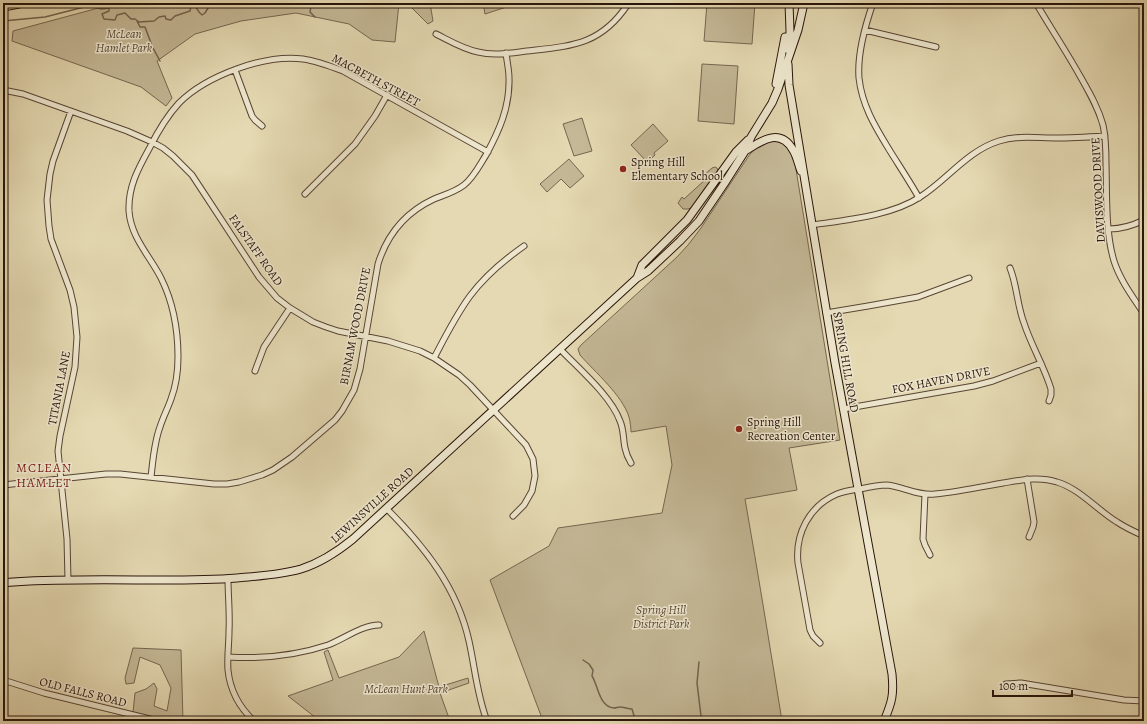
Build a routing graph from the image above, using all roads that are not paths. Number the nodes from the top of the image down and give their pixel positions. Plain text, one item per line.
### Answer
1 (19, 3) edge
2 (804, 3) edge
3 (873, 3) edge
4 (1036, 3) edge
5 (628, 4) dead end
6 (789, 4) edge
7 (3, 6) edge
8 (865, 30) junction
9 (436, 34) dead end
10 (936, 48) dead end
11 (506, 54) junction
12 (788, 58) junction
13 (235, 70) junction
14 (3, 90) edge
15 (387, 96) junction
16 (772, 103) junction
17 (71, 111) junction
18 (262, 126) dead end
19 (1105, 136) junction
20 (751, 137) junction
21 (152, 142) junction
22 (745, 151) junction
23 (488, 152) junction
24 (724, 168) junction
25 (805, 180) junction
26 (724, 184) junction
27 (305, 194) dead end
28 (919, 198) junction
29 (687, 220) junction
30 (1144, 220) edge
31 (812, 225) junction
32 (1109, 229) junction
33 (688, 233) junction
34 (524, 246) dead end
35 (1010, 268) dead end
36 (637, 278) junction
37 (969, 278) dead end
38 (290, 308) junction
39 (826, 313) junction
40 (1144, 314) edge
41 (365, 337) junction
42 (560, 349) junction
43 (434, 358) junction
44 (1041, 363) junction
45 (255, 370) dead end
46 (1049, 401) dead end
47 (843, 409) junction
48 (494, 410) junction
49 (631, 463) dead end
50 (151, 477) junction
51 (61, 478) junction
52 (1027, 479) junction
53 (3, 485) edge
54 (858, 489) junction
55 (925, 494) junction
56 (386, 508) junction
57 (513, 516) dead end
58 (1144, 536) edge
59 (1029, 537) dead end
60 (930, 555) dead end
61 (228, 578) junction
62 (68, 580) junction
63 (3, 584) edge
64 (379, 625) dead end
65 (820, 643) dead end
66 (228, 657) junction
67 (3, 680) edge
68 (1006, 684) dead end
69 (1144, 701) edge
70 (158, 721) edge
71 (254, 721) edge
72 (487, 721) edge
73 (884, 721) edge

1 - 7 highway
2 - 12 main road, LEWINSVILLE ROAD
3 - 8 street
4 - 19 street, DAVISWOOD DRIVE
5 - 11 street
6 - 12 main road, SPRING HILL ROAD
6 - 16 main road
8 - 10 street
8 - 28 street
9 - 11 street
11 - 23 street, BIRNAM WOOD DRIVE
12 - 16 main road, LEWINSVILLE ROAD
12 - 25 main road, SPRING HILL ROAD
13 - 15 street, MACBETH STREET
13 - 18 street
13 - 21 street, MACBETH STREET
14 - 17 street, FALSTAFF ROAD
15 - 23 street, MACBETH STREET
15 - 27 street
16 - 20 main road, LEWINSVILLE ROAD
17 - 21 street, FALSTAFF ROAD
17 - 51 street, TITANIA LANE
19 - 28 street
19 - 32 street, DAVISWOOD DRIVE
20 - 22 main road, LEWINSVILLE ROAD
20 - 24 main road, LEWINSVILLE ROAD
21 - 38 street, FALSTAFF ROAD
21 - 50 street, MACBETH STREET
22 - 25 main road
22 - 26 main road, LEWINSVILLE ROAD
23 - 41 street, BIRNAM WOOD DRIVE
24 - 26 main road
24 - 29 main road, LEWINSVILLE ROAD
25 - 31 main road, SPRING HILL ROAD
26 - 33 main road, LEWINSVILLE ROAD
28 - 31 street
29 - 33 main road
29 - 36 main road, LEWINSVILLE ROAD
30 - 32 street
31 - 39 main road, SPRING HILL ROAD
32 - 40 street, DAVISWOOD DRIVE
33 - 36 main road, LEWINSVILLE ROAD
34 - 43 street
35 - 44 street
36 - 42 main road, LEWINSVILLE ROAD
37 - 39 street
38 - 41 street, FALSTAFF ROAD
38 - 45 street
39 - 47 main road, SPRING HILL ROAD
41 - 43 street, FALSTAFF ROAD
41 - 50 street, BIRNAM WOOD DRIVE
42 - 48 main road, LEWINSVILLE ROAD
42 - 49 street
43 - 48 street, FALSTAFF ROAD
44 - 46 street
44 - 47 street, FOX HAVEN DRIVE
47 - 54 main road, SPRING HILL ROAD
48 - 56 main road, LEWINSVILLE ROAD
48 - 57 street, FALSTAFF ROAD
50 - 51 street, BIRNAM WOOD DRIVE
51 - 53 street, BIRNAM WOOD DRIVE
51 - 62 street, TITANIA LANE
52 - 55 street
52 - 58 street
52 - 59 street
54 - 55 street
54 - 65 street
54 - 73 main road, SPRING HILL ROAD
55 - 60 street
56 - 61 main road, LEWINSVILLE ROAD
56 - 72 street
61 - 62 main road, LEWINSVILLE ROAD
61 - 66 street
62 - 63 main road, LEWINSVILLE ROAD
64 - 66 street
66 - 71 street
67 - 70 street, OLD FALLS ROAD
68 - 69 street

